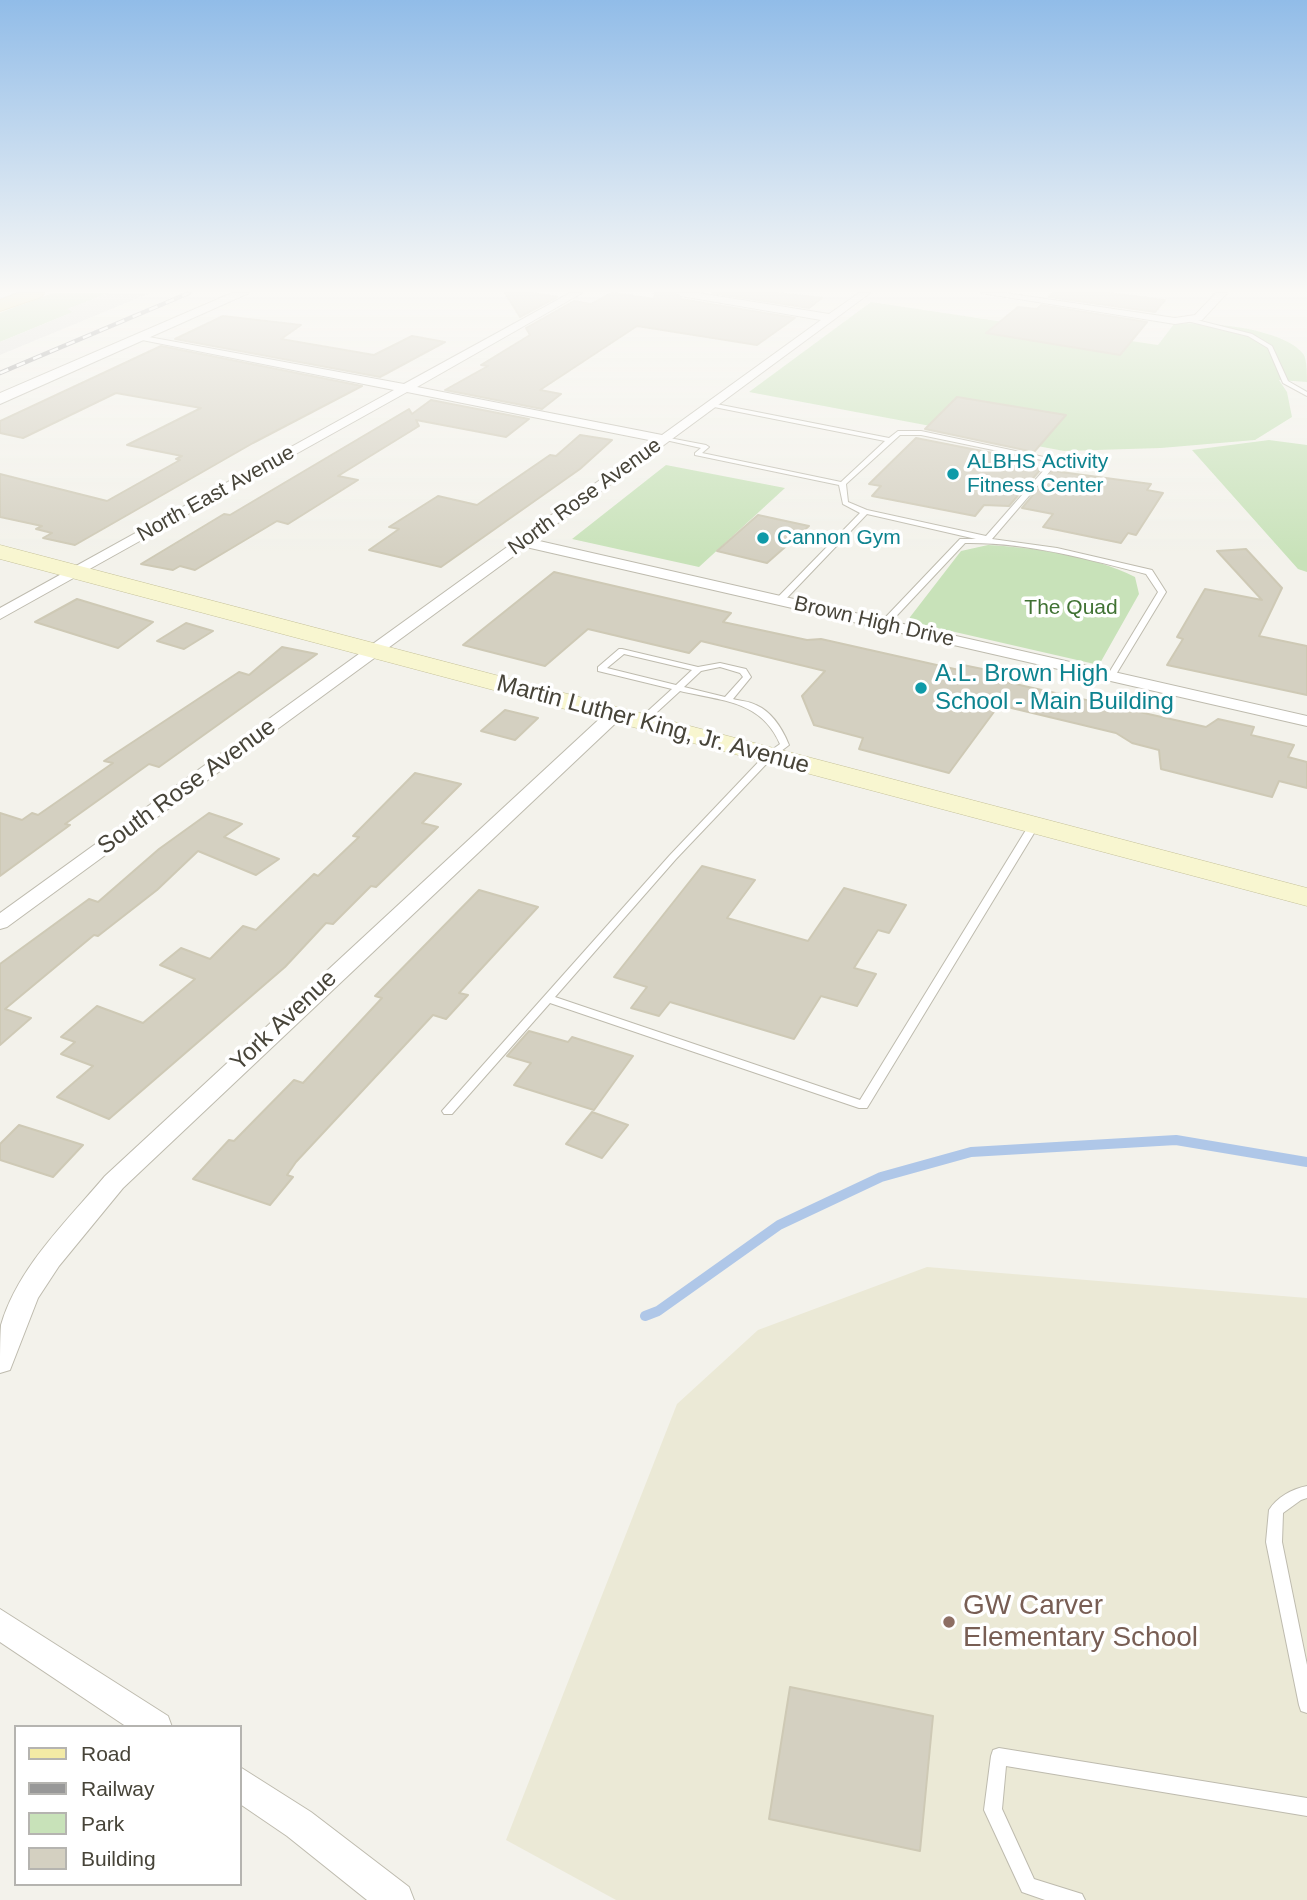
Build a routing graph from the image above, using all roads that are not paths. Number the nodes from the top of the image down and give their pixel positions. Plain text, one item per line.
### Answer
1 (40, 382) edge
2 (371, 382) edge
3 (416, 382) edge
4 (744, 382) edge
5 (1285, 382) edge
6 (404, 388) junction
7 (1307, 394) edge
8 (0, 399) edge
9 (712, 405) junction
10 (664, 439) junction
11 (890, 440) junction
12 (842, 484) junction
13 (865, 512) junction
14 (988, 539) junction
15 (523, 542) junction
16 (0, 552) edge
17 (75, 573) junction
18 (780, 600) junction
19 (0, 614) edge
20 (884, 624) junction
21 (373, 652) junction
22 (698, 669) junction
23 (1111, 676) junction
24 (679, 688) junction
25 (728, 699) junction
26 (614, 715) junction
27 (1307, 721) edge
28 (641, 722) junction
29 (769, 756) junction
30 (1034, 825) junction
31 (1307, 897) edge
32 (0, 923) edge
33 (548, 999) junction
34 (448, 1111) dead end
35 (0, 1362) edge
36 (1307, 1492) edge
37 (0, 1624) edge
38 (1307, 1705) edge
39 (153, 1725) edge
40 (242, 1785) edge
41 (1307, 1807) edge
42 (396, 1900) edge
43 (1076, 1900) edge

1 - 8 street
2 - 6 street
3 - 6 street, North East Avenue
4 - 9 street, North Rose Avenue
5 - 7 lane
6 - 10 street
6 - 17 street, North East Avenue
9 - 10 street, North Rose Avenue
9 - 11 lane
10 - 12 lane
10 - 15 street, North Rose Avenue
11 - 12 lane
11 - 14 lane
12 - 13 lane
13 - 14 lane
13 - 18 lane
14 - 20 lane
14 - 23 lane
15 - 18 street, Brown High Drive
15 - 21 street, North Rose Avenue
16 - 17 main road, Martin Luther King, Jr. Avenue
17 - 19 street, North East Avenue
17 - 21 main road, Martin Luther King, Jr. Avenue
18 - 20 street, Brown High Drive
20 - 23 street, Brown High Drive
21 - 26 main road, Martin Luther King, Jr. Avenue
21 - 32 street, South Rose Avenue
22 - 24 lane
22 - 24 lane
22 - 25 lane
23 - 27 street, Brown High Drive
24 - 25 lane
24 - 28 lane
25 - 29 lane
26 - 28 main road, Martin Luther King, Jr. Avenue
26 - 35 street, York Avenue
28 - 29 main road, Martin Luther King, Jr. Avenue
29 - 30 main road, Martin Luther King, Jr. Avenue
29 - 33 lane
30 - 31 main road, Martin Luther King, Jr. Avenue
30 - 33 lane
33 - 34 lane
36 - 38 lane
37 - 39 street
40 - 42 street
41 - 43 lane

